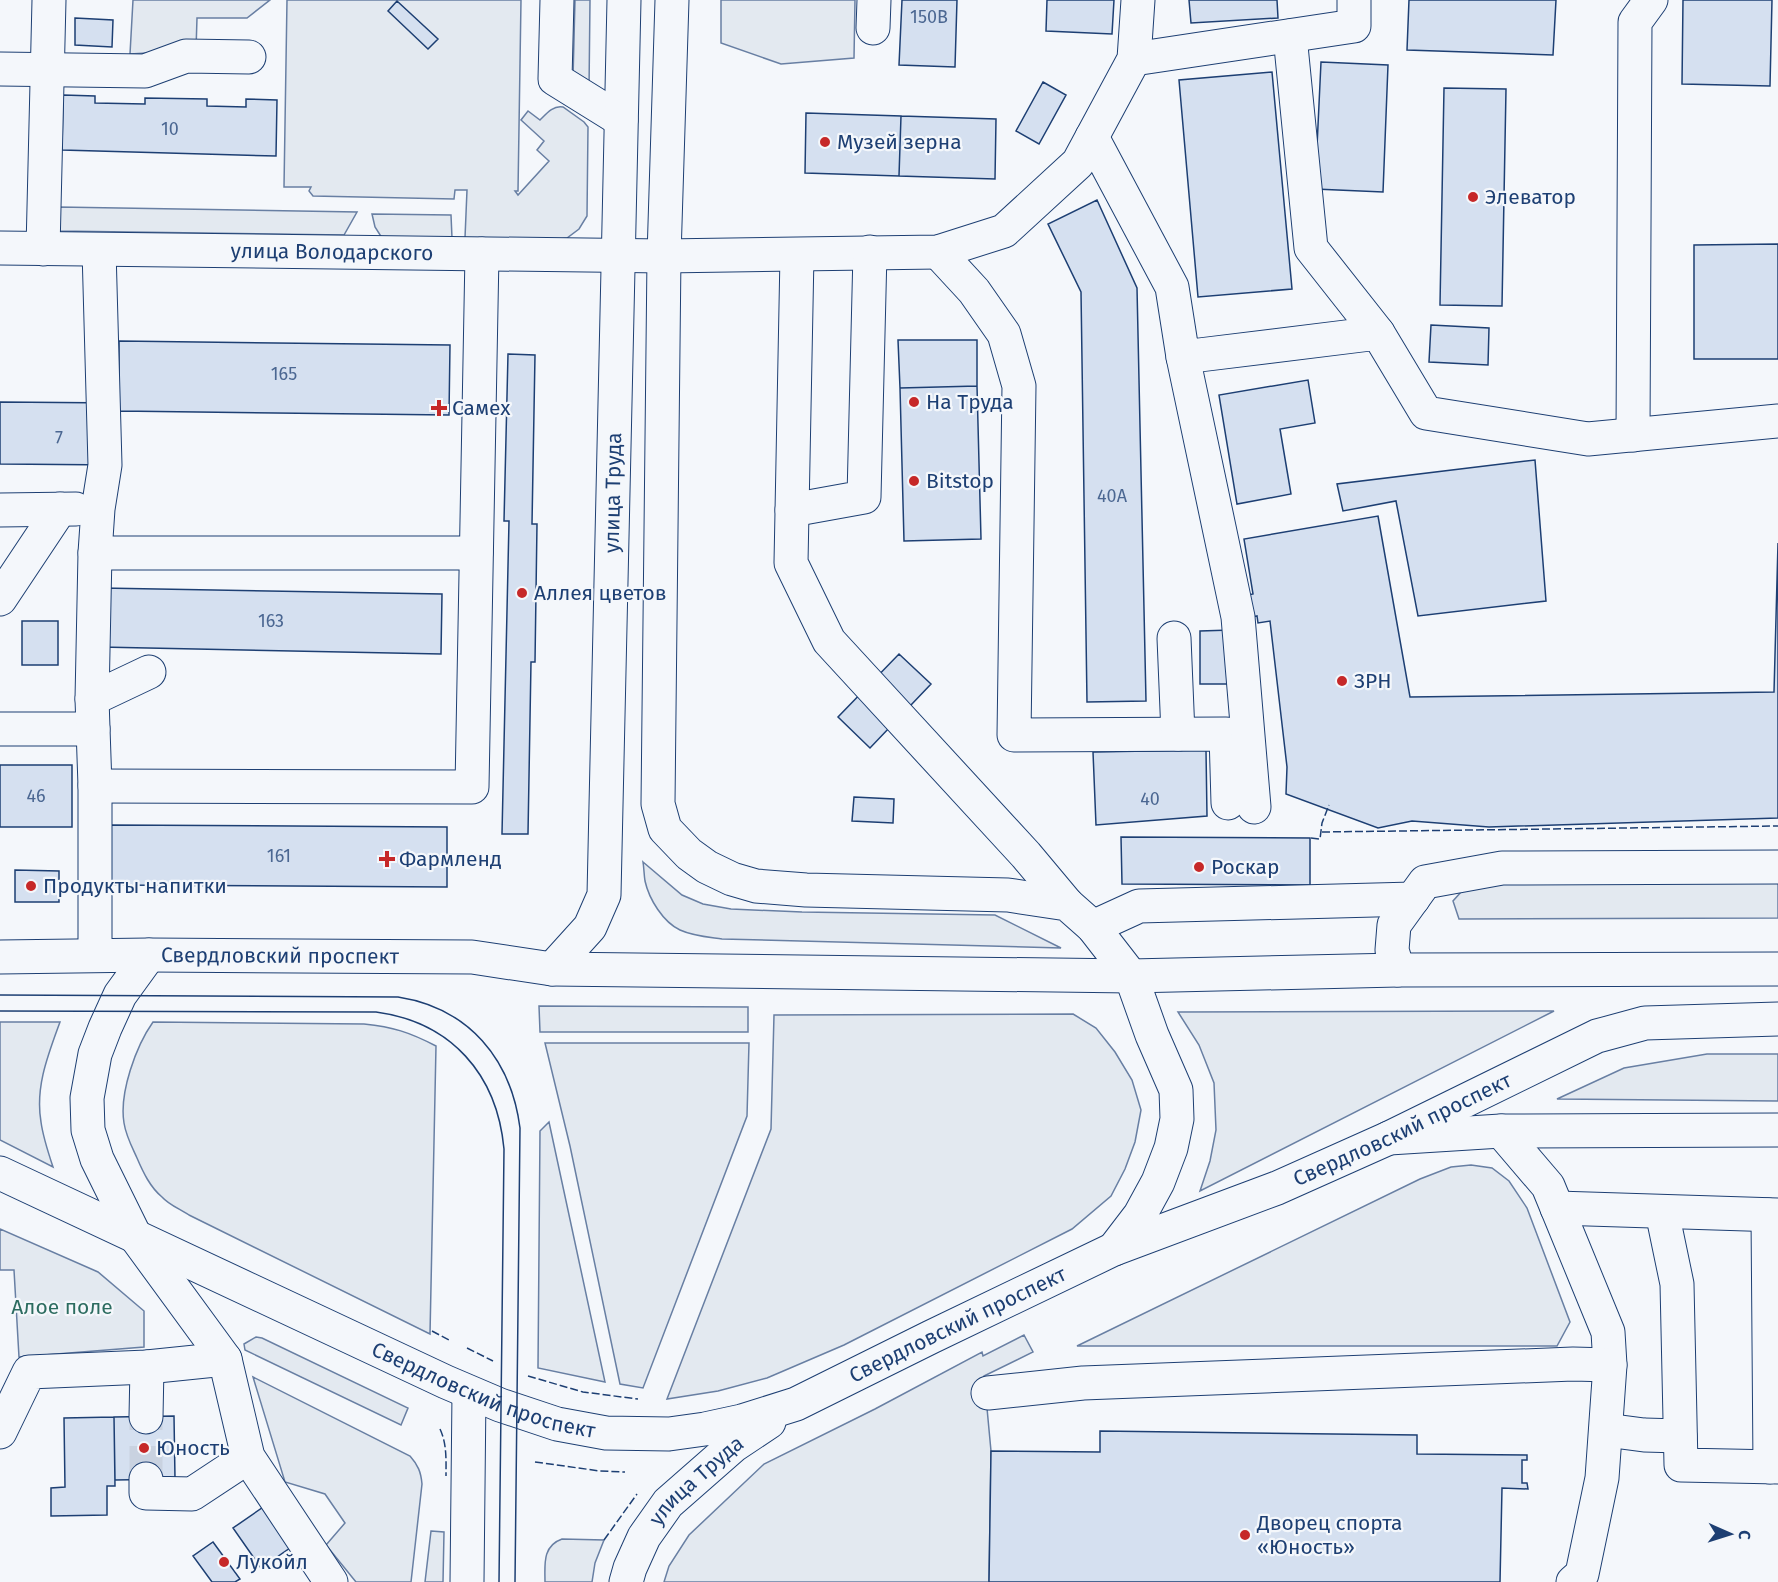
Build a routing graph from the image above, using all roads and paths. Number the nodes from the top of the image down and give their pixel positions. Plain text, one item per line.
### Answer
1 (49, 0) edge
2 (557, 0) edge
3 (624, 0) edge
4 (672, 0) edge
5 (1138, 0) edge
6 (1354, 0) edge
7 (1651, 0) edge
8 (1290, 36) junction
9 (249, 57) dead end
10 (1134, 59) junction
11 (0, 69) edge
12 (47, 70) junction
13 (621, 120) junction
14 (1092, 137) junction
15 (0, 248) edge
16 (43, 249) junction
17 (99, 250) junction
18 (870, 252) junction
19 (938, 252) junction
20 (482, 254) junction
21 (797, 255) junction
22 (617, 256) junction
23 (664, 256) junction
24 (1378, 333) junction
25 (1183, 357) junction
26 (1778, 421) edge
27 (1632, 435) junction
28 (60, 509) junction
29 (98, 509) junction
30 (0, 510) edge
31 (792, 510) junction
32 (95, 553) junction
33 (476, 553) junction
34 (0, 599) edge
35 (1174, 638) dead end
36 (149, 672) dead end
37 (92, 714) junction
38 (0, 729) edge
39 (1178, 734) junction
40 (95, 786) junction
41 (1778, 867) edge
42 (1413, 899) junction
43 (1067, 904) junction
44 (1093, 927) junction
45 (149, 955) junction
46 (95, 956) junction
47 (0, 957) edge
48 (552, 969) junction
49 (1778, 969) edge
50 (1398, 970) junction
51 (1131, 976) junction
52 (1778, 1019) edge
53 (1778, 1130) edge
54 (1501, 1131) junction
55 (1389, 1138) junction
56 (0, 1173) edge
57 (1557, 1208) junction
58 (1662, 1212) junction
59 (1773, 1215) edge
60 (135, 1236) junction
61 (1114, 1249) junction
62 (225, 1359) junction
63 (1610, 1365) junction
64 (147, 1366) junction
65 (469, 1393) junction
66 (988, 1393) dead end
67 (796, 1404) junction
68 (146, 1417) tunnel mouth
69 (1606, 1430) junction
70 (0, 1432) edge
71 (1680, 1436) junction
72 (248, 1457) junction
73 (1774, 1467) edge
74 (146, 1479) dead end
75 (331, 1582) edge
76 (467, 1582) edge
77 (626, 1582) edge
78 (1573, 1582) edge

1 - 12 main road
2 - 13 main road
3 - 13 main road, улица Труда
4 - 23 main road
5 - 10 main road
6 - 8 main road
7 - 27 main road
8 - 10 main road
8 - 24 main road
9 - 12 main road
10 - 14 main road, улица Володарского
11 - 12 main road
12 - 16 main road
13 - 22 main road, улица Труда
14 - 19 main road, улица Володарского
14 - 25 main road
15 - 16 main road, улица Володарского
16 - 17 main road, улица Володарского
17 - 20 main road, улица Володарского
17 - 29 main road
18 - 19 main road, улица Володарского
18 - 21 main road, улица Володарского
18 - 31 main road
19 - 39 main road
20 - 22 main road, улица Володарского
20 - 33 main road
21 - 23 main road, улица Володарского
21 - 31 main road
22 - 23 main road, улица Володарского
22 - 48 main road, улица Труда
23 - 43 main road
24 - 25 main road
24 - 27 main road
25 - 39 main road
26 - 27 main road
28 - 29 main road
28 - 30 main road
28 - 34 main road
29 - 32 main road
31 - 43 main road
32 - 33 main road
32 - 37 main road
33 - 40 main road
35 - 39 main road
36 - 37 main road
37 - 38 main road
37 - 40 main road
40 - 46 main road
41 - 42 main road
42 - 44 main road
42 - 50 main road
43 - 44 main road
44 - 51 main road
45 - 46 main road, Свердловский проспект
45 - 48 main road, Свердловский проспект
45 - 60 main road, Свердловский проспект
46 - 47 main road, Свердловский проспект
48 - 51 main road, Свердловский проспект
49 - 50 main road, Свердловский проспект
50 - 51 main road, Свердловский проспект
51 - 61 main road
52 - 55 main road, Свердловский проспект
53 - 54 main road
54 - 55 main road
54 - 57 main road
55 - 61 main road, Свердловский проспект
56 - 60 main road, Свердловский проспект
57 - 58 main road
57 - 63 main road
58 - 59 main road
58 - 71 main road
59 - 73 main road
60 - 62 main road
60 - 65 main road, Свердловский проспект
61 - 67 main road, Свердловский проспект
62 - 64 main road
62 - 72 main road
63 - 66 main road
63 - 69 main road
64 - 68 main road
64 - 70 main road
65 - 67 main road, Свердловский проспект
65 - 76 main road
67 - 77 main road, улица Труда
69 - 71 main road
69 - 78 main road
71 - 73 main road
72 - 74 main road
72 - 75 main road

